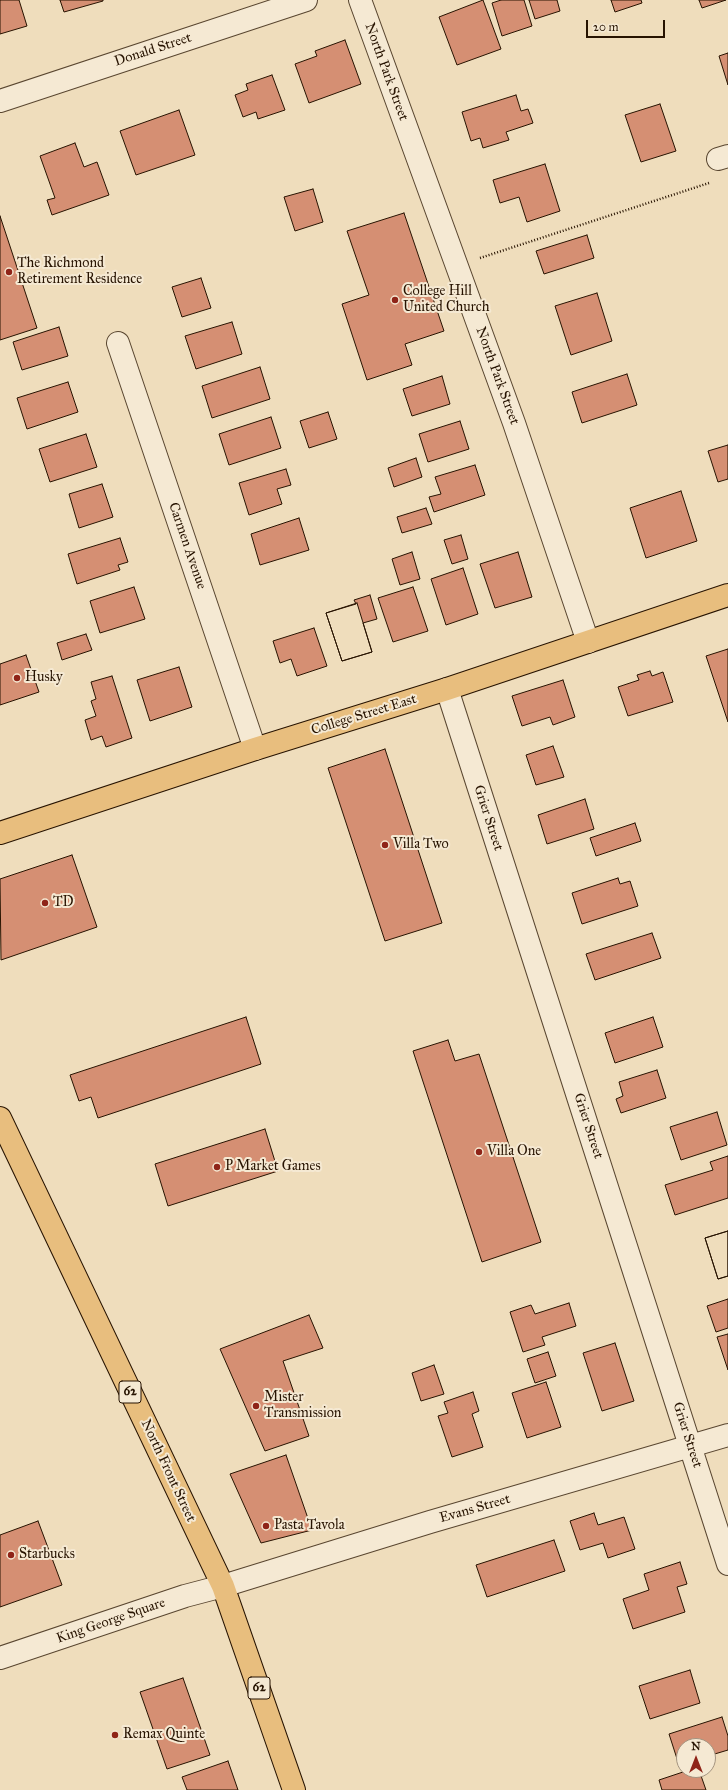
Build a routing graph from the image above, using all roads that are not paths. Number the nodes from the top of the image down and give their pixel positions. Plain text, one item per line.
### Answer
1 (306, 0) edge
2 (360, 0) edge
3 (0, 101) edge
4 (118, 343) dead end
5 (728, 595) edge
6 (588, 642) junction
7 (447, 689) junction
8 (255, 749) junction
9 (0, 833) edge
10 (0, 1118) edge
11 (728, 1435) edge
12 (691, 1447) junction
13 (728, 1564) edge
14 (223, 1586) junction
15 (0, 1658) edge
16 (294, 1790) edge

1 - 3 street, Donald Street
2 - 6 street, North Park Street
4 - 8 street, Carmen Avenue
5 - 6 main road, College Street East
6 - 7 main road, College Street East
7 - 8 main road, College Street East
7 - 12 street, Grier Street
8 - 9 main road, College Street East
10 - 14 main road, North Front Street / 62
11 - 12 street, Evans Street
12 - 13 street, Grier Street
12 - 14 street, Evans Street
14 - 15 street, King George Square
14 - 16 main road, North Front Street / 62

